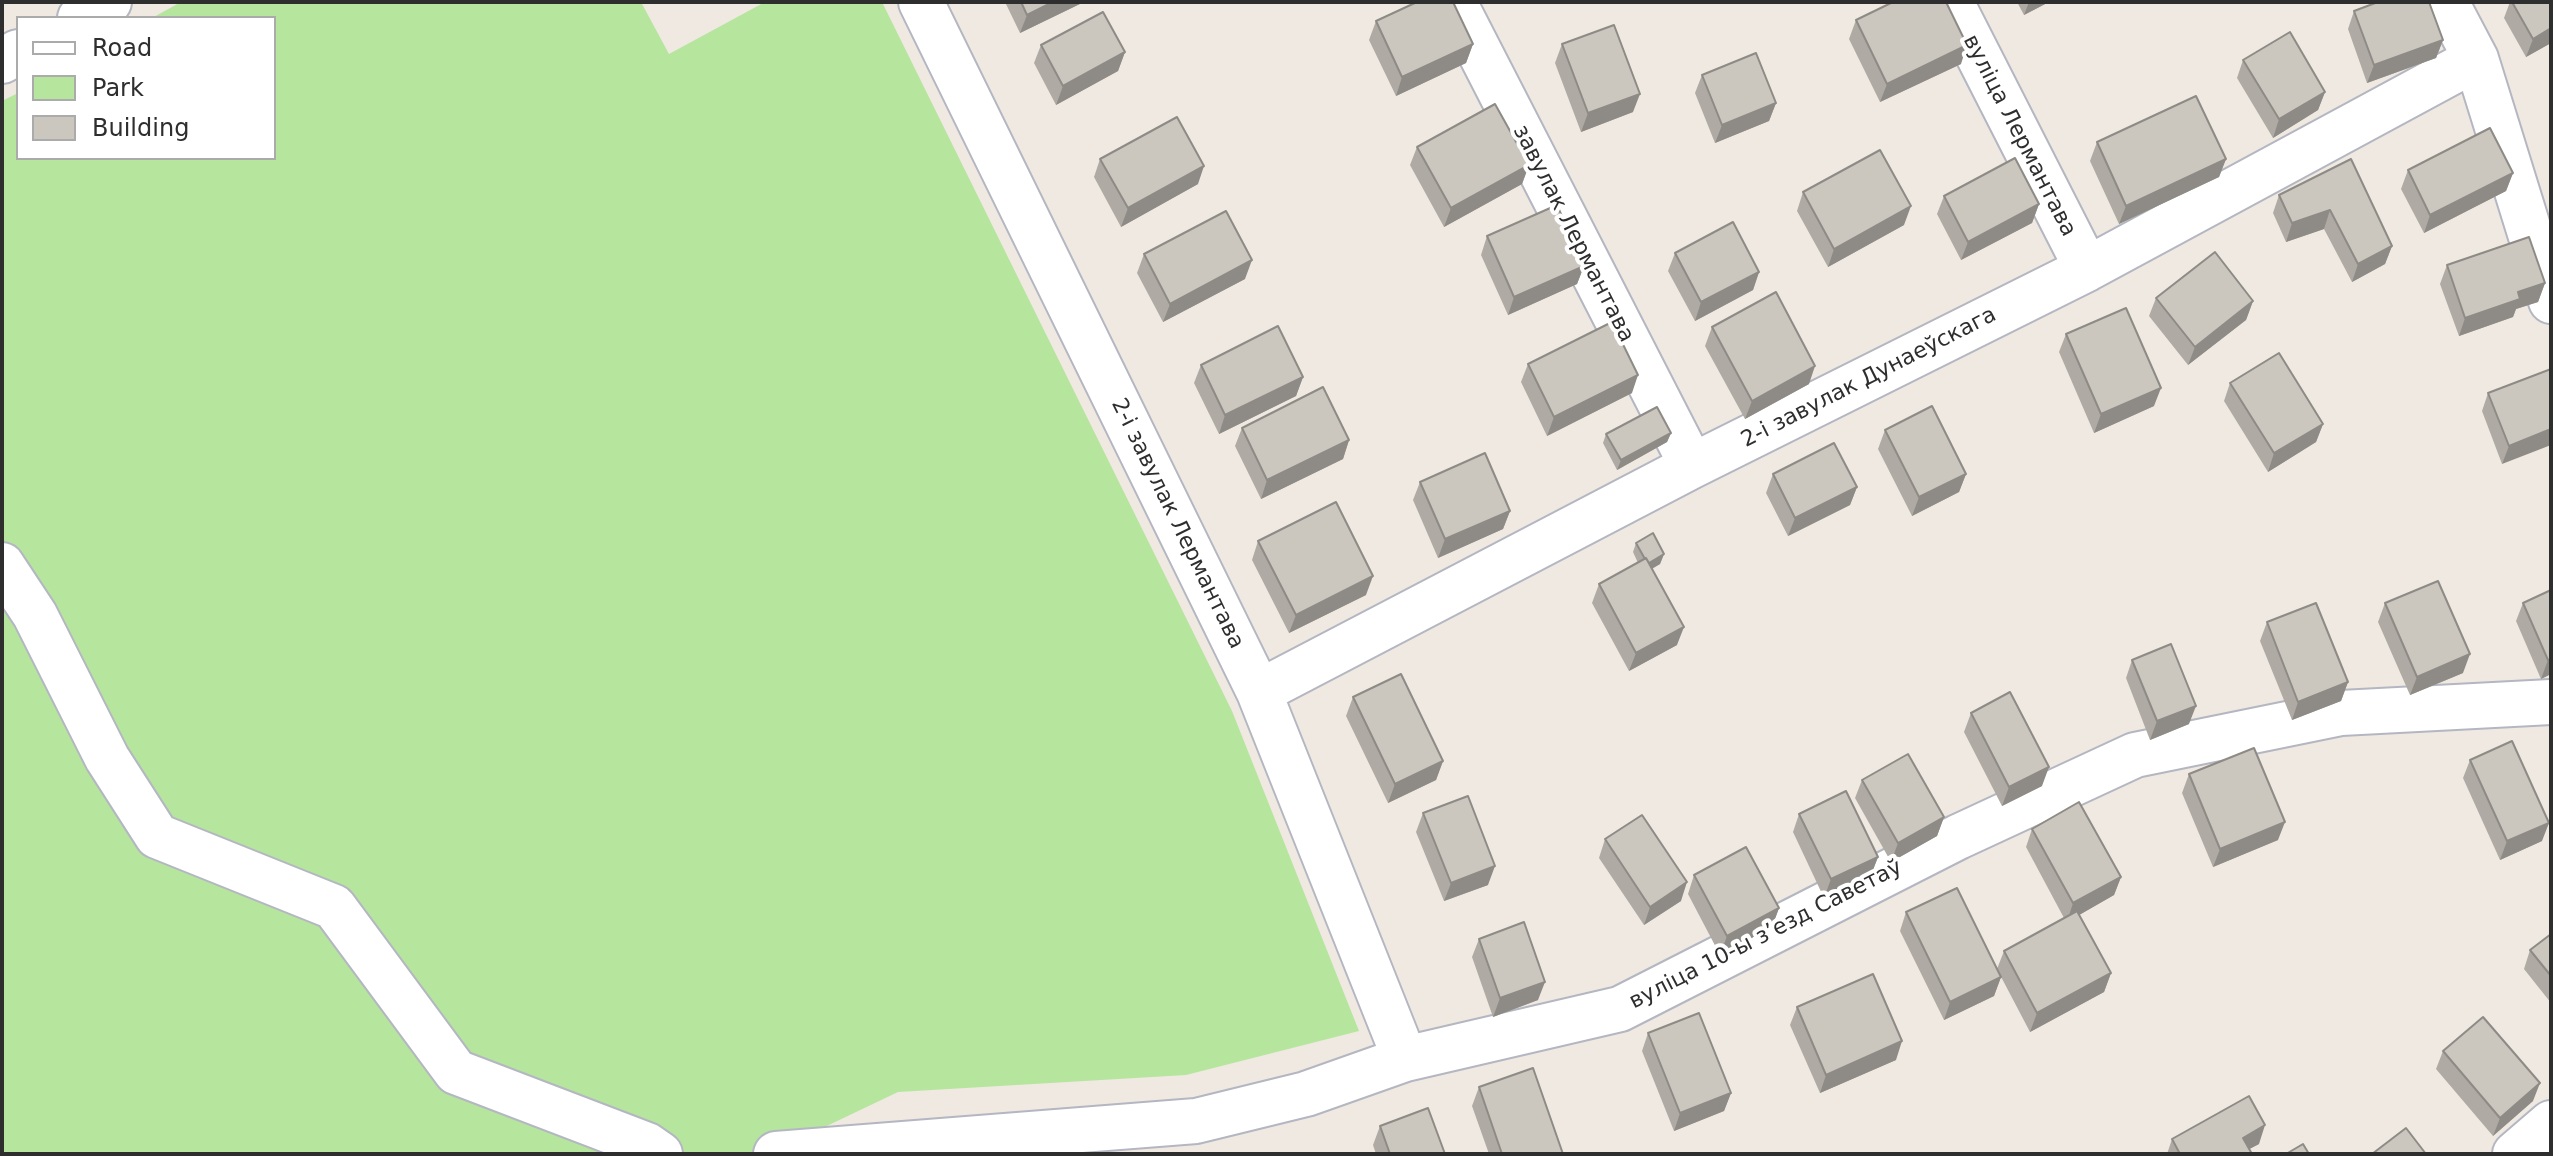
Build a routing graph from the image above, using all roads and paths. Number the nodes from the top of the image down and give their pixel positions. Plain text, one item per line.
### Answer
1 (109, 2) edge
2 (921, 2) edge
3 (1454, 2) edge
4 (1951, 2) edge
5 (2446, 2) edge
6 (84, 16) edge
7 (2476, 59) junction
8 (2087, 269) junction
9 (2551, 301) edge
10 (1692, 466) junction
11 (2, 565) edge
12 (1259, 692) junction
13 (2551, 702) edge
14 (1405, 1059) junction
15 (2551, 1123) edge
16 (660, 1154) edge
17 (776, 1154) edge
18 (2515, 1154) edge

1 - 6 street
2 - 12 street, 2-і завулак Лермантава
3 - 10 street, завулак Лермантава
4 - 8 street, вуліца Лермантава
5 - 7 street
7 - 8 street, 2-і завулак Дунаеўскага
7 - 9 street
8 - 10 street, 2-і завулак Дунаеўскага
10 - 12 street, 2-і завулак Дунаеўскага
11 - 16 street
12 - 14 street, 2-і завулак Лермантава
13 - 14 street, вуліца 10-ы зʼезд Саветаў
14 - 17 street, вуліца 10-ы зʼезд Саветаў
15 - 18 street

